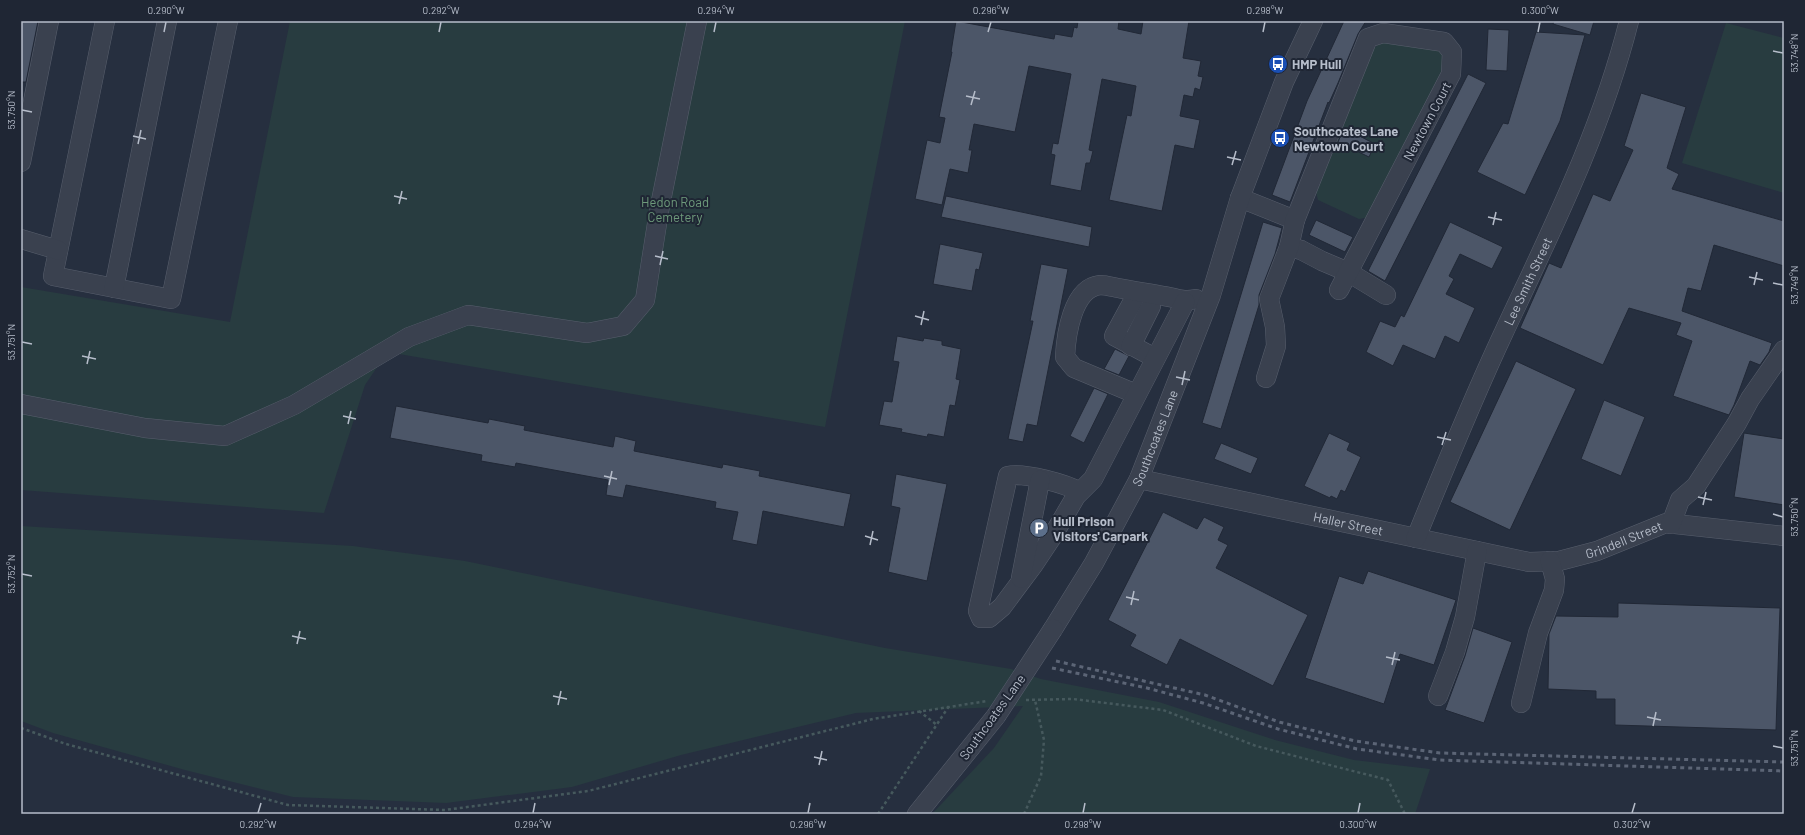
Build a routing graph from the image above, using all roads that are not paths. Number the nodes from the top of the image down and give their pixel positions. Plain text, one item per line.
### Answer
1 (49, 21) edge
2 (105, 21) edge
3 (167, 21) edge
4 (228, 21) edge
5 (697, 21) edge
6 (1313, 21) edge
7 (1629, 21) edge
8 (21, 162) edge
9 (1240, 198) junction
10 (1295, 220) junction
11 (21, 239) edge
12 (1289, 246) junction
13 (58, 250) junction
14 (1348, 272) junction
15 (114, 288) junction
16 (1339, 290) dead end
17 (1211, 295) junction
18 (1386, 295) dead end
19 (1133, 301) dead end
20 (1185, 302) junction
21 (1151, 306) dead end
22 (1131, 346) junction
23 (1784, 350) edge
24 (1154, 358) junction
25 (1266, 378) dead end
26 (1136, 394) junction
27 (21, 404) edge
28 (1139, 479) junction
29 (1040, 480) junction
30 (1079, 491) junction
31 (1670, 524) junction
32 (1784, 536) edge
33 (1416, 538) junction
34 (1477, 551) junction
35 (1554, 561) junction
36 (1020, 581) junction
37 (1438, 696) dead end
38 (1521, 703) dead end
39 (917, 814) edge

1 - 8 street
2 - 13 street
3 - 15 street
4 - 15 street
5 - 27 street
6 - 9 street, Southcoates Lane
7 - 33 street, Lee Smith Street
9 - 10 street
9 - 17 street, Southcoates Lane
10 - 12 street, Newtown Court
10 - 14 street, Newtown Court
11 - 13 street
12 - 14 street
12 - 25 street, Newtown Court
13 - 15 street
14 - 16 street, Newtown Court
14 - 18 street
17 - 20 street
17 - 28 street, Southcoates Lane
19 - 22 street
20 - 24 street
20 - 26 street
21 - 22 street
22 - 24 street
23 - 31 street
24 - 26 street
26 - 30 street
28 - 33 street, Haller Street
28 - 39 street, Southcoates Lane, bridge
29 - 30 street
29 - 36 street
29 - 36 street
30 - 36 street
31 - 32 street, Grindell Street
31 - 35 street, Grindell Street
33 - 34 street, Haller Street
34 - 35 street, Haller Street
34 - 37 street
35 - 38 street

